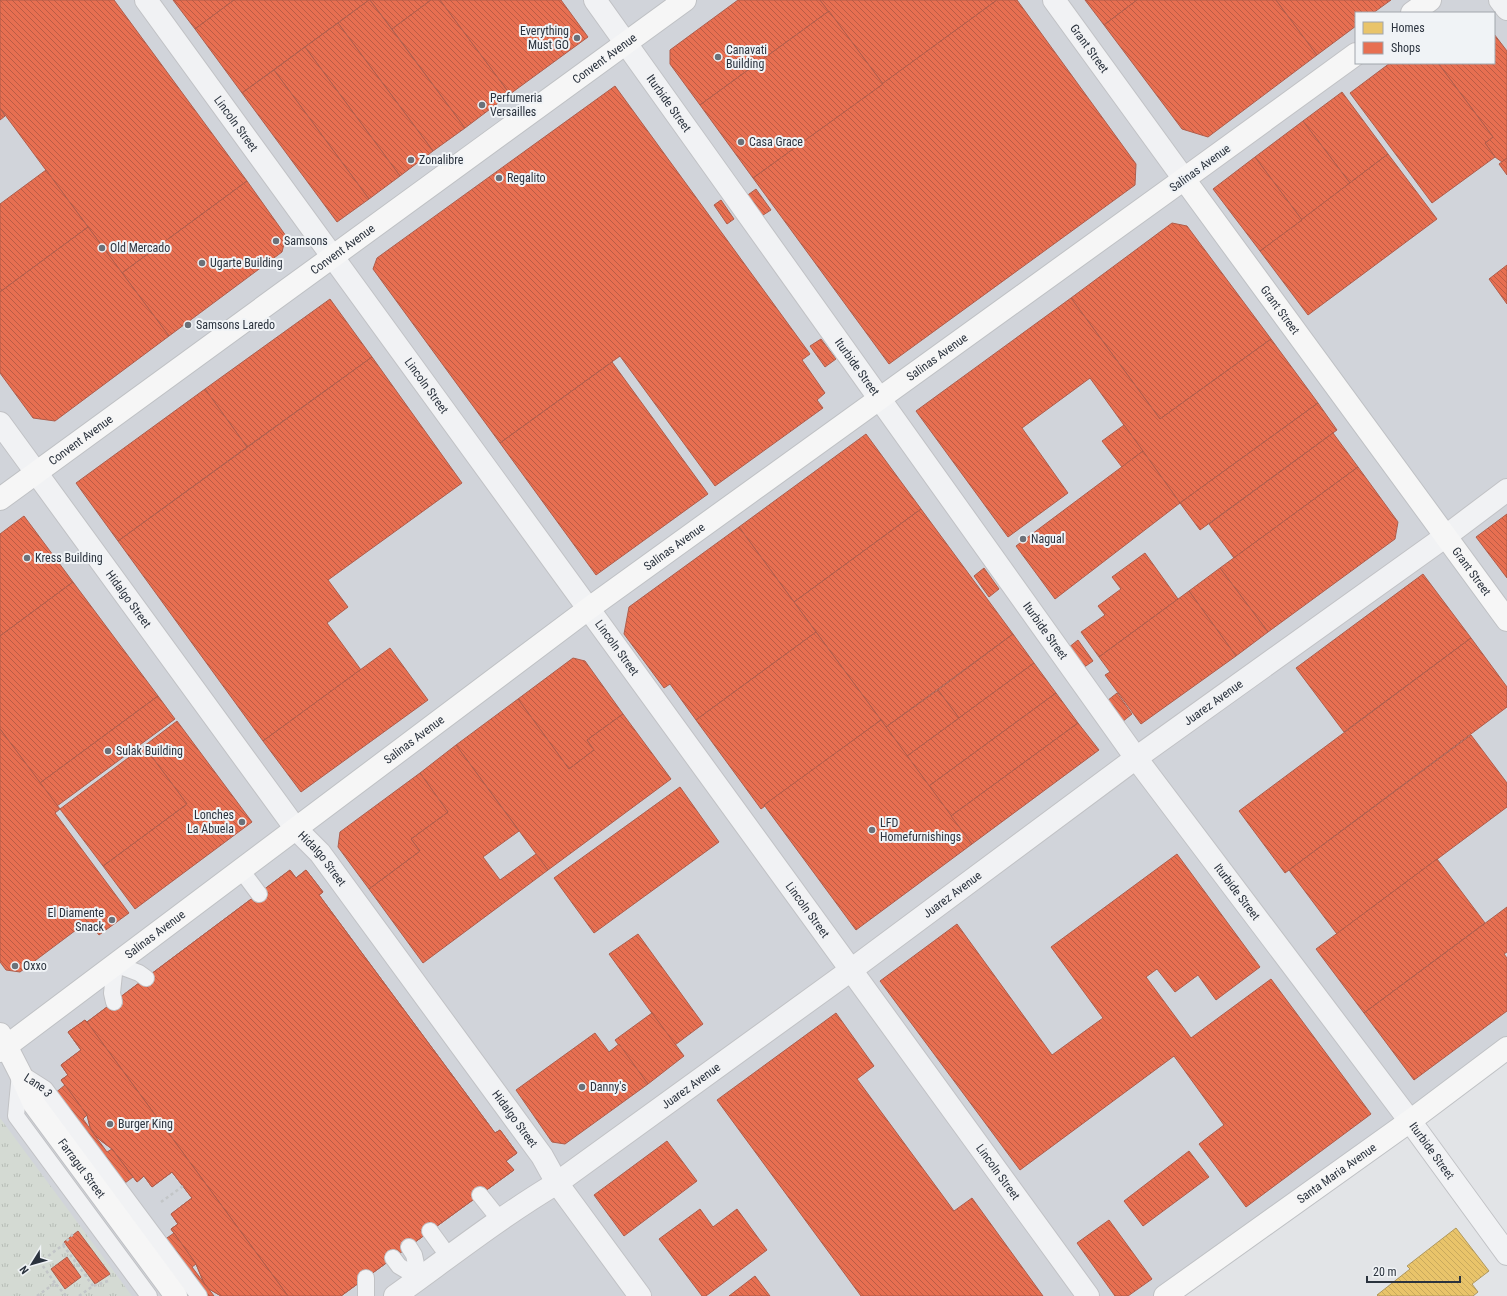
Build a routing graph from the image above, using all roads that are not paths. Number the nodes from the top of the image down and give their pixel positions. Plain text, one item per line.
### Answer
1 (146, 0) edge
2 (595, 0) edge
3 (685, 0) edge
4 (1054, 0) edge
5 (1430, 0) edge
6 (1500, 0) edge
7 (1507, 9) edge
8 (1413, 12) edge
9 (627, 43) junction
10 (1355, 55) edge
11 (1184, 180) junction
12 (333, 257) junction
13 (880, 399) junction
14 (0, 423) edge
15 (36, 473) junction
16 (1507, 490) edge
17 (0, 499) edge
18 (1446, 536) junction
19 (588, 609) junction
20 (1507, 620) edge
21 (1136, 758) junction
22 (296, 830) junction
23 (241, 870) junction
24 (259, 894) dead end
25 (115, 964) junction
26 (851, 970) junction
27 (146, 978) dead end
28 (114, 1002) dead end
29 (2, 1044) edge
30 (1507, 1048) edge
31 (20, 1073) junction
32 (1410, 1121) junction
33 (557, 1183) junction
34 (480, 1195) dead end
35 (500, 1220) junction
36 (430, 1231) dead end
37 (409, 1247) dead end
38 (1507, 1254) edge
39 (449, 1257) junction
40 (393, 1258) dead end
41 (366, 1278) dead end
42 (420, 1278) junction
43 (149, 1296) edge
44 (176, 1296) edge
45 (199, 1296) edge
46 (366, 1296) edge
47 (395, 1296) edge
48 (640, 1296) edge
49 (1088, 1296) edge
50 (1165, 1296) edge

1 - 12 street, Lincoln Street
2 - 9 street, Iturbide Street
3 - 9 main road, Convent Avenue
4 - 11 street, Grant Street
5 - 8 main road
6 - 7 street
9 - 12 main road, Convent Avenue
9 - 13 street, Iturbide Street
10 - 11 main road, Salinas Avenue
11 - 13 main road, Salinas Avenue
11 - 18 main road, Grant Street
12 - 15 main road, Convent Avenue
12 - 19 street, Lincoln Street
13 - 19 main road, Salinas Avenue
13 - 21 street, Iturbide Street
14 - 15 street, Hidalgo Street
15 - 17 main road, Convent Avenue
15 - 22 street, Hidalgo Street
16 - 18 street, Juarez Avenue
18 - 20 main road, Grant Street
18 - 21 street, Juarez Avenue
19 - 22 main road, Salinas Avenue
19 - 26 street, Lincoln Street
21 - 26 street, Juarez Avenue
21 - 32 street, Iturbide Street
22 - 23 main road, Salinas Avenue
22 - 33 street, Hidalgo Street
23 - 24 lane
23 - 25 main road, Salinas Avenue
25 - 27 lane
25 - 28 lane
25 - 29 main road, Salinas Avenue
26 - 33 street, Juarez Avenue
26 - 49 street, Lincoln Street
29 - 31 main road, Farragut Street
30 - 32 main road, Santa Maria Avenue
31 - 43 lane, Lane 3
31 - 44 main road, Farragut Street
31 - 45 lane, Lane 3
32 - 38 street, Iturbide Street
32 - 50 main road, Santa Maria Avenue
33 - 35 street, Juarez Avenue
33 - 48 street, Hidalgo Street
34 - 35 lane
35 - 39 street, Juarez Avenue
36 - 39 lane
37 - 42 lane
39 - 42 street, Juarez Avenue
40 - 42 lane
41 - 46 lane
42 - 47 street, Juarez Avenue

